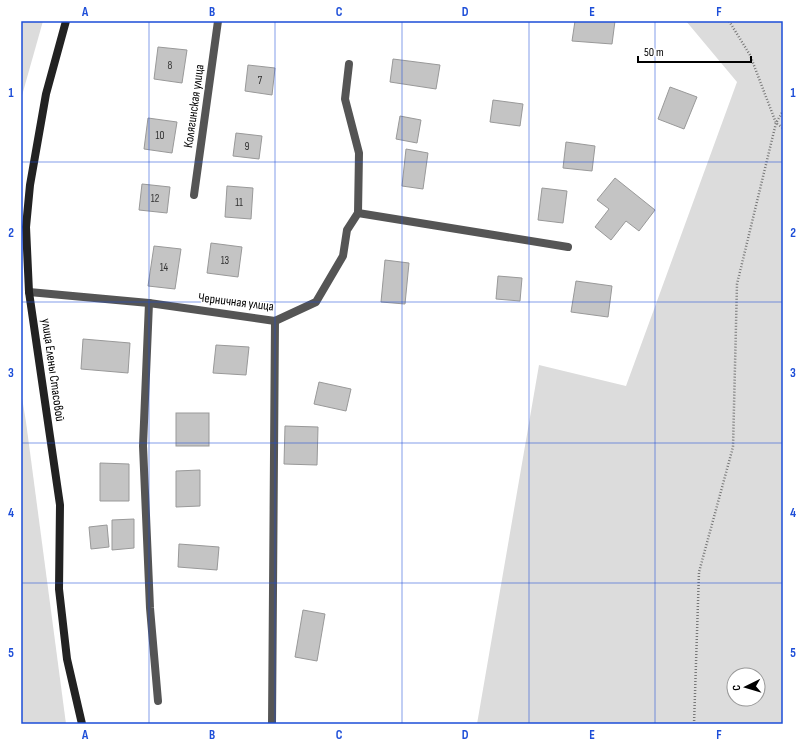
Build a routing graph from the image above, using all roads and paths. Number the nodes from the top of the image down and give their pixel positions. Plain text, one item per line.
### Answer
1 (66, 21) edge
2 (218, 21) edge
3 (728, 21) edge
4 (349, 64) dead end
5 (783, 111) edge
6 (776, 123) junction
7 (783, 128) edge
8 (194, 195) dead end
9 (358, 213) junction
10 (568, 247) dead end
11 (30, 292) junction
12 (149, 303) junction
13 (275, 321) junction
14 (158, 701) dead end
15 (82, 724) edge
16 (272, 724) edge
17 (694, 724) edge

1 - 11 main road, улица Елены Стасовой
2 - 8 street, Колягинская улица
3 - 6 path
4 - 9 street
5 - 6 path
6 - 7 path
6 - 17 path
9 - 10 street
9 - 13 street, Черничная улица
11 - 12 street, Черничная улица
11 - 15 main road, улица Елены Стасовой
12 - 13 street, Черничная улица
12 - 14 street
13 - 16 street

